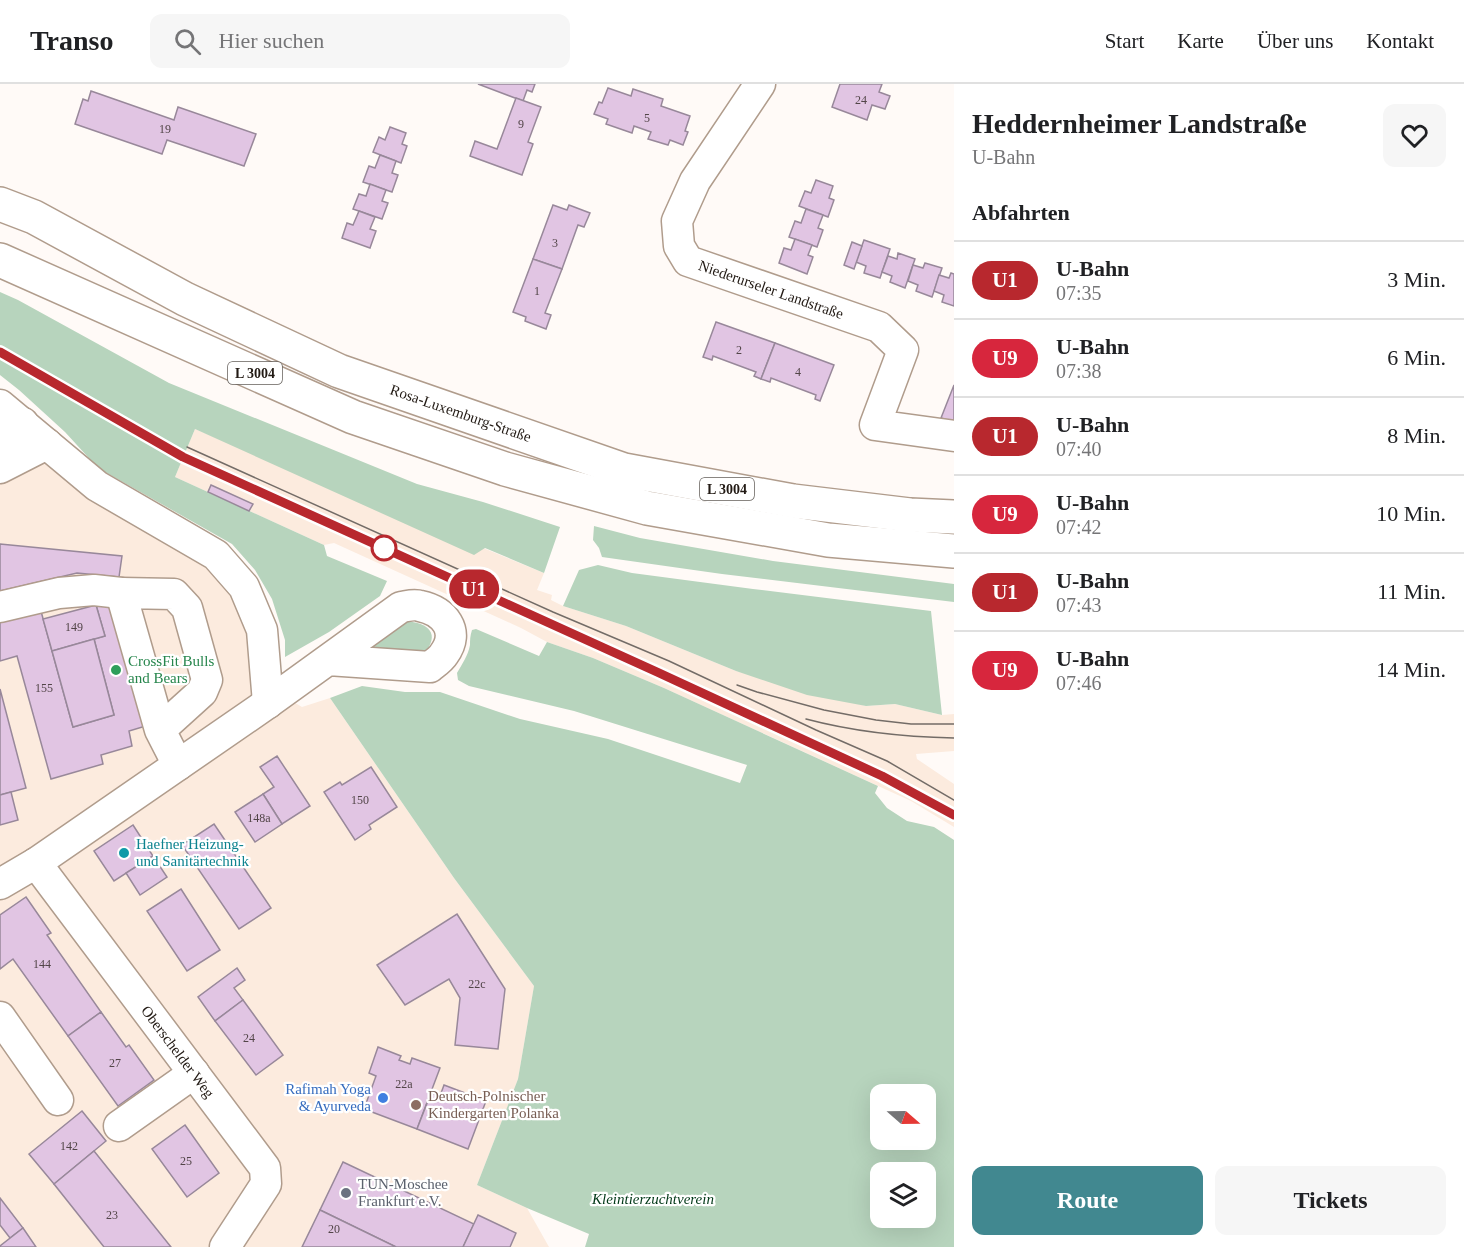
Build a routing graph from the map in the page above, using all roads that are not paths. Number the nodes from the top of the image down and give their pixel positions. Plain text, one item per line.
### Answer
1 (760, 84) edge
2 (0, 199) edge
3 (0, 204) edge
4 (34, 218) junction
5 (3, 262) edge
6 (0, 405) edge
7 (23, 423) junction
8 (954, 436) edge
9 (0, 444) edge
10 (48, 444) junction
11 (0, 468) edge
12 (954, 518) edge
13 (954, 551) edge
14 (121, 593) junction
15 (0, 607) edge
16 (328, 660) dead end
17 (268, 703) junction
18 (160, 730) junction
19 (178, 765) junction
20 (36, 863) junction
21 (0, 884) edge
22 (0, 1017) edge
23 (194, 1073) junction
24 (58, 1100) dead end
25 (119, 1126) dead end
26 (225, 1247) edge

1 - 8 street, Niederurseler Landstraße
2 - 4 highway
3 - 4 highway, Rosa-Luxemburg-Straße / L 3004
4 - 12 highway, Rosa-Luxemburg-Straße / L 3004
5 - 13 highway, L 3004
6 - 7 street
7 - 9 street
7 - 10 street
10 - 11 street
10 - 17 street
14 - 15 street
14 - 18 street
14 - 18 street
16 - 17 street
17 - 19 street
18 - 19 street
19 - 20 street
20 - 21 street
20 - 23 street, Oberschelder Weg
22 - 24 street
23 - 25 street
23 - 26 street, Oberschelder Weg

